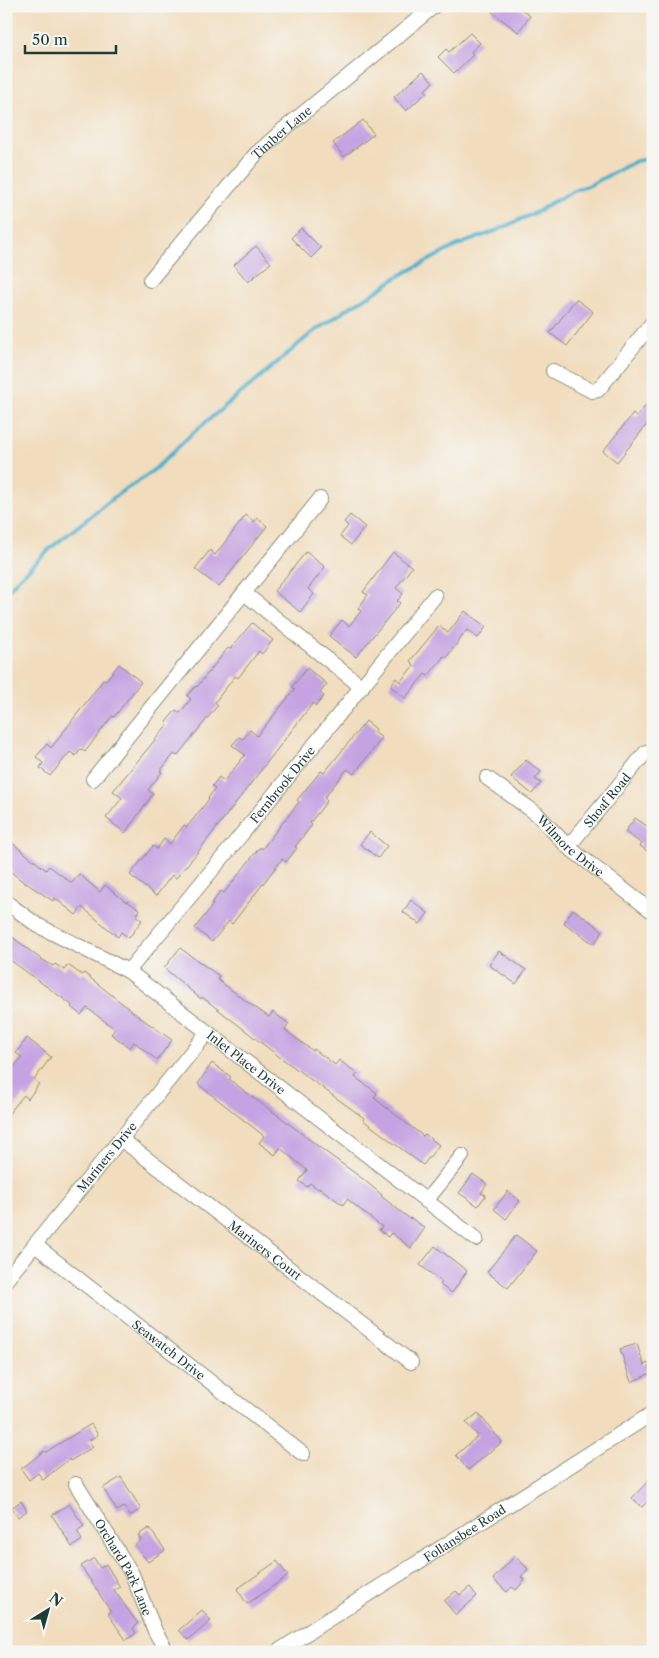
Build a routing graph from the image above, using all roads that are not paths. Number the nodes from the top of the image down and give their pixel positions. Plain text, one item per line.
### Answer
1 (434, 6) edge
2 (150, 280) dead end
3 (653, 322) edge
4 (553, 370) dead end
5 (320, 499) dead end
6 (244, 593) junction
7 (435, 596) dead end
8 (362, 687) junction
9 (646, 752) dead end
10 (487, 778) dead end
11 (93, 779) dead end
12 (568, 847) junction
13 (6, 902) edge
14 (653, 912) edge
15 (128, 971) junction
16 (207, 1033) junction
17 (121, 1139) junction
18 (462, 1156) dead end
19 (426, 1200) junction
20 (476, 1239) dead end
21 (34, 1245) junction
22 (6, 1280) edge
23 (411, 1362) dead end
24 (653, 1413) edge
25 (303, 1454) dead end
26 (76, 1484) dead end
27 (167, 1652) edge
28 (277, 1652) edge

1 - 2 street, Timber Lane
3 - 4 street
5 - 6 street
6 - 8 street
6 - 11 street
7 - 8 street, Fernbrook Drive
8 - 15 street, Fernbrook Drive
9 - 12 street, Shoaf Road
10 - 12 street, Wilmore Drive
12 - 14 street, Wilmore Drive
13 - 15 street, Inlet Place Drive
15 - 16 street, Inlet Place Drive
16 - 17 street, Mariners Drive
16 - 19 street, Inlet Place Drive
17 - 21 street, Mariners Drive
17 - 23 street, Mariners Court
18 - 19 street
19 - 20 street, Inlet Place Drive
21 - 22 street, Mariners Drive
21 - 25 street, Seawatch Drive
24 - 28 street, Follansbee Road
26 - 27 street, Orchard Park Lane

